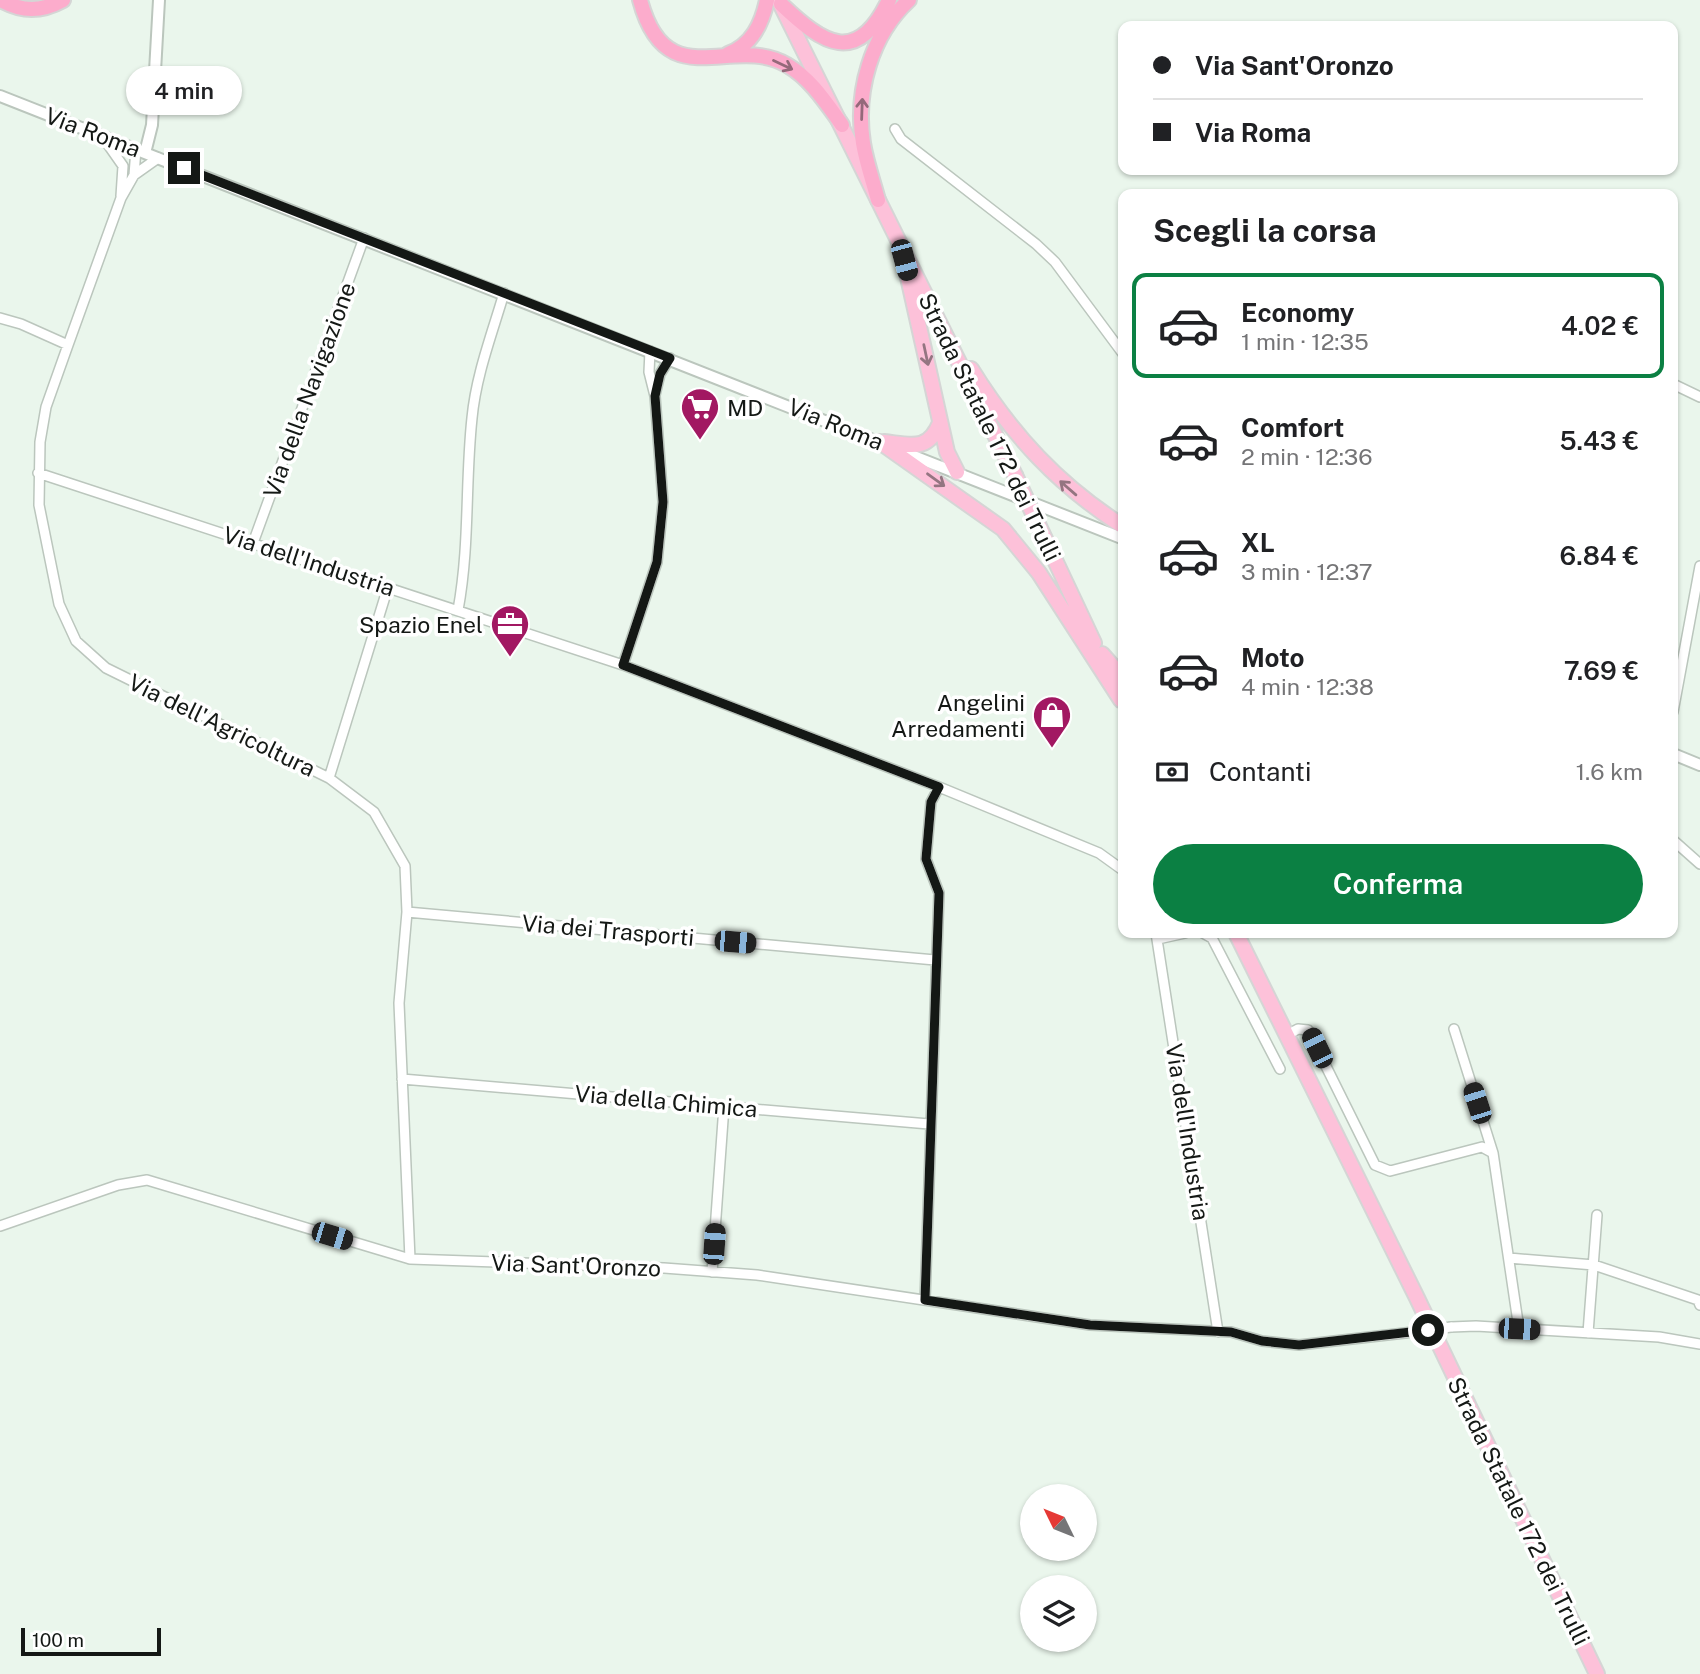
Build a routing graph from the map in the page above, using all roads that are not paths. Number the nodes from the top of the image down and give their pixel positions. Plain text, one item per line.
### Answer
1 (1, 0) edge
2 (63, 0) edge
3 (159, 0) edge
4 (640, 0) edge
5 (889, 0) edge
6 (909, 0) edge
7 (776, 1) edge
8 (717, 58) junction
9 (0, 96) edge
10 (842, 125) junction
11 (895, 129) dead end
12 (102, 136) junction
13 (140, 151) junction
14 (158, 158) junction
15 (123, 166) junction
16 (134, 175) junction
17 (121, 198) junction
18 (878, 200) junction
19 (364, 238) junction
20 (899, 241) junction
21 (504, 293) junction
22 (930, 306) junction
23 (0, 318) edge
24 (68, 345) junction
25 (1118, 347) edge
26 (650, 351) junction
27 (670, 358) junction
28 (1678, 386) edge
29 (655, 396) junction
30 (1700, 397) edge
31 (940, 423) junction
32 (880, 442) junction
33 (957, 472) junction
34 (38, 473) junction
35 (1118, 523) edge
36 (1118, 537) edge
37 (253, 543) junction
38 (1700, 566) edge
39 (388, 587) junction
40 (458, 610) junction
41 (1095, 645) junction
42 (623, 665) junction
43 (1118, 672) edge
44 (1678, 685) edge
45 (1118, 694) edge
46 (1118, 696) edge
47 (1678, 756) edge
48 (1700, 765) edge
49 (329, 778) junction
50 (939, 787) junction
51 (1678, 844) edge
52 (1700, 864) edge
53 (1118, 867) edge
54 (407, 912) junction
55 (1157, 938) edge
56 (1212, 938) edge
57 (1238, 938) edge
58 (935, 960) junction
59 (1454, 1029) dead end
60 (1287, 1035) junction
61 (1280, 1069) dead end
62 (402, 1079) junction
63 (724, 1106) junction
64 (929, 1124) junction
65 (1493, 1153) junction
66 (1597, 1215) dead end
67 (0, 1226) edge
68 (1509, 1258) junction
69 (410, 1259) junction
70 (1594, 1265) junction
71 (712, 1272) junction
72 (925, 1300) junction
73 (1700, 1305) edge
74 (1519, 1329) junction
75 (1218, 1332) junction
76 (1588, 1333) junction
77 (1700, 1344) edge
78 (1597, 1674) edge

1 - 2 highway
3 - 13 street
4 - 8 highway
5 - 7 highway
18 -> 6 highway
7 - 8 highway
7 - 10 main road, Strada Statale 172 dei Trulli
8 -> 10 highway
9 - 12 street, Via Roma
10 - 18 main road, Strada Statale 172 dei Trulli
11 - 25 street
12 - 13 street, Via Roma
12 - 15 street
13 - 14 street, Via Roma
13 - 15 street
13 - 16 street, Via dell'Agricoltura
14 - 16 street, Via dell'Agricoltura
14 - 19 street, Via Roma
15 - 17 street, Via dell'Agricoltura
16 - 17 street, Via dell'Agricoltura
17 - 24 street, Via dell'Agricoltura
18 - 20 main road, Strada Statale 172 dei Trulli
19 - 21 street, Via Roma
19 - 37 street, Via della Navigazione
20 - 22 main road, Strada Statale 172 dei Trulli
20 -> 31 main road
21 - 26 street, Via Roma
21 - 40 street
35 -> 22 main road
22 - 41 main road, Strada Statale 172 dei Trulli, bridge
23 - 24 street
24 - 34 street, Via dell'Agricoltura
26 - 27 street, Via Roma
26 - 29 street
27 - 29 street
27 - 32 street, Via Roma
28 - 30 street
29 - 42 street
31 - 32 main road
31 - 33 main road
32 - 33 street, Via Roma
32 -> 46 main road
33 - 36 street, Via Roma
34 - 37 street, Via dell'Industria
34 - 49 street, Via dell'Agricoltura
37 - 39 street, Via dell'Industria
38 - 44 street
39 - 40 street, Via dell'Industria
39 - 49 street
40 - 42 street, Via dell'Industria
41 - 43 main road
41 - 45 main road, Strada Statale 172 dei Trulli
42 - 50 street, Via dell'Industria
47 - 48 street
49 - 54 street, Via dell'Agricoltura
50 - 53 street, Via dell'Industria
50 - 58 street
51 - 52 street
54 - 58 street, Via dei Trasporti
54 - 62 street, Via dell'Agricoltura
55 - 75 street, Via dell'Industria
56 - 61 street
57 - 60 main road, Strada Statale 172 dei Trulli
58 - 64 street
59 - 65 street
60 - 65 street
60 - 78 main road, Strada Statale 172 dei Trulli
62 - 63 street, Via della Chimica
62 - 69 street, Via dell'Agricoltura
63 - 64 street, Via della Chimica
63 - 71 street
64 - 72 street
65 - 68 street
66 - 70 street
67 - 69 street, Via Sant'Oronzo
68 - 70 street
68 - 74 street
69 - 71 street, Via Sant'Oronzo
70 - 73 street
70 - 76 street
71 - 72 street, Via Sant'Oronzo
72 - 75 street, Via Sant'Oronzo
74 - 75 street, Via Sant'Oronzo, bridge
74 - 76 street, Via Sant'Oronzo
76 - 77 street, Via Sant'Oronzo

